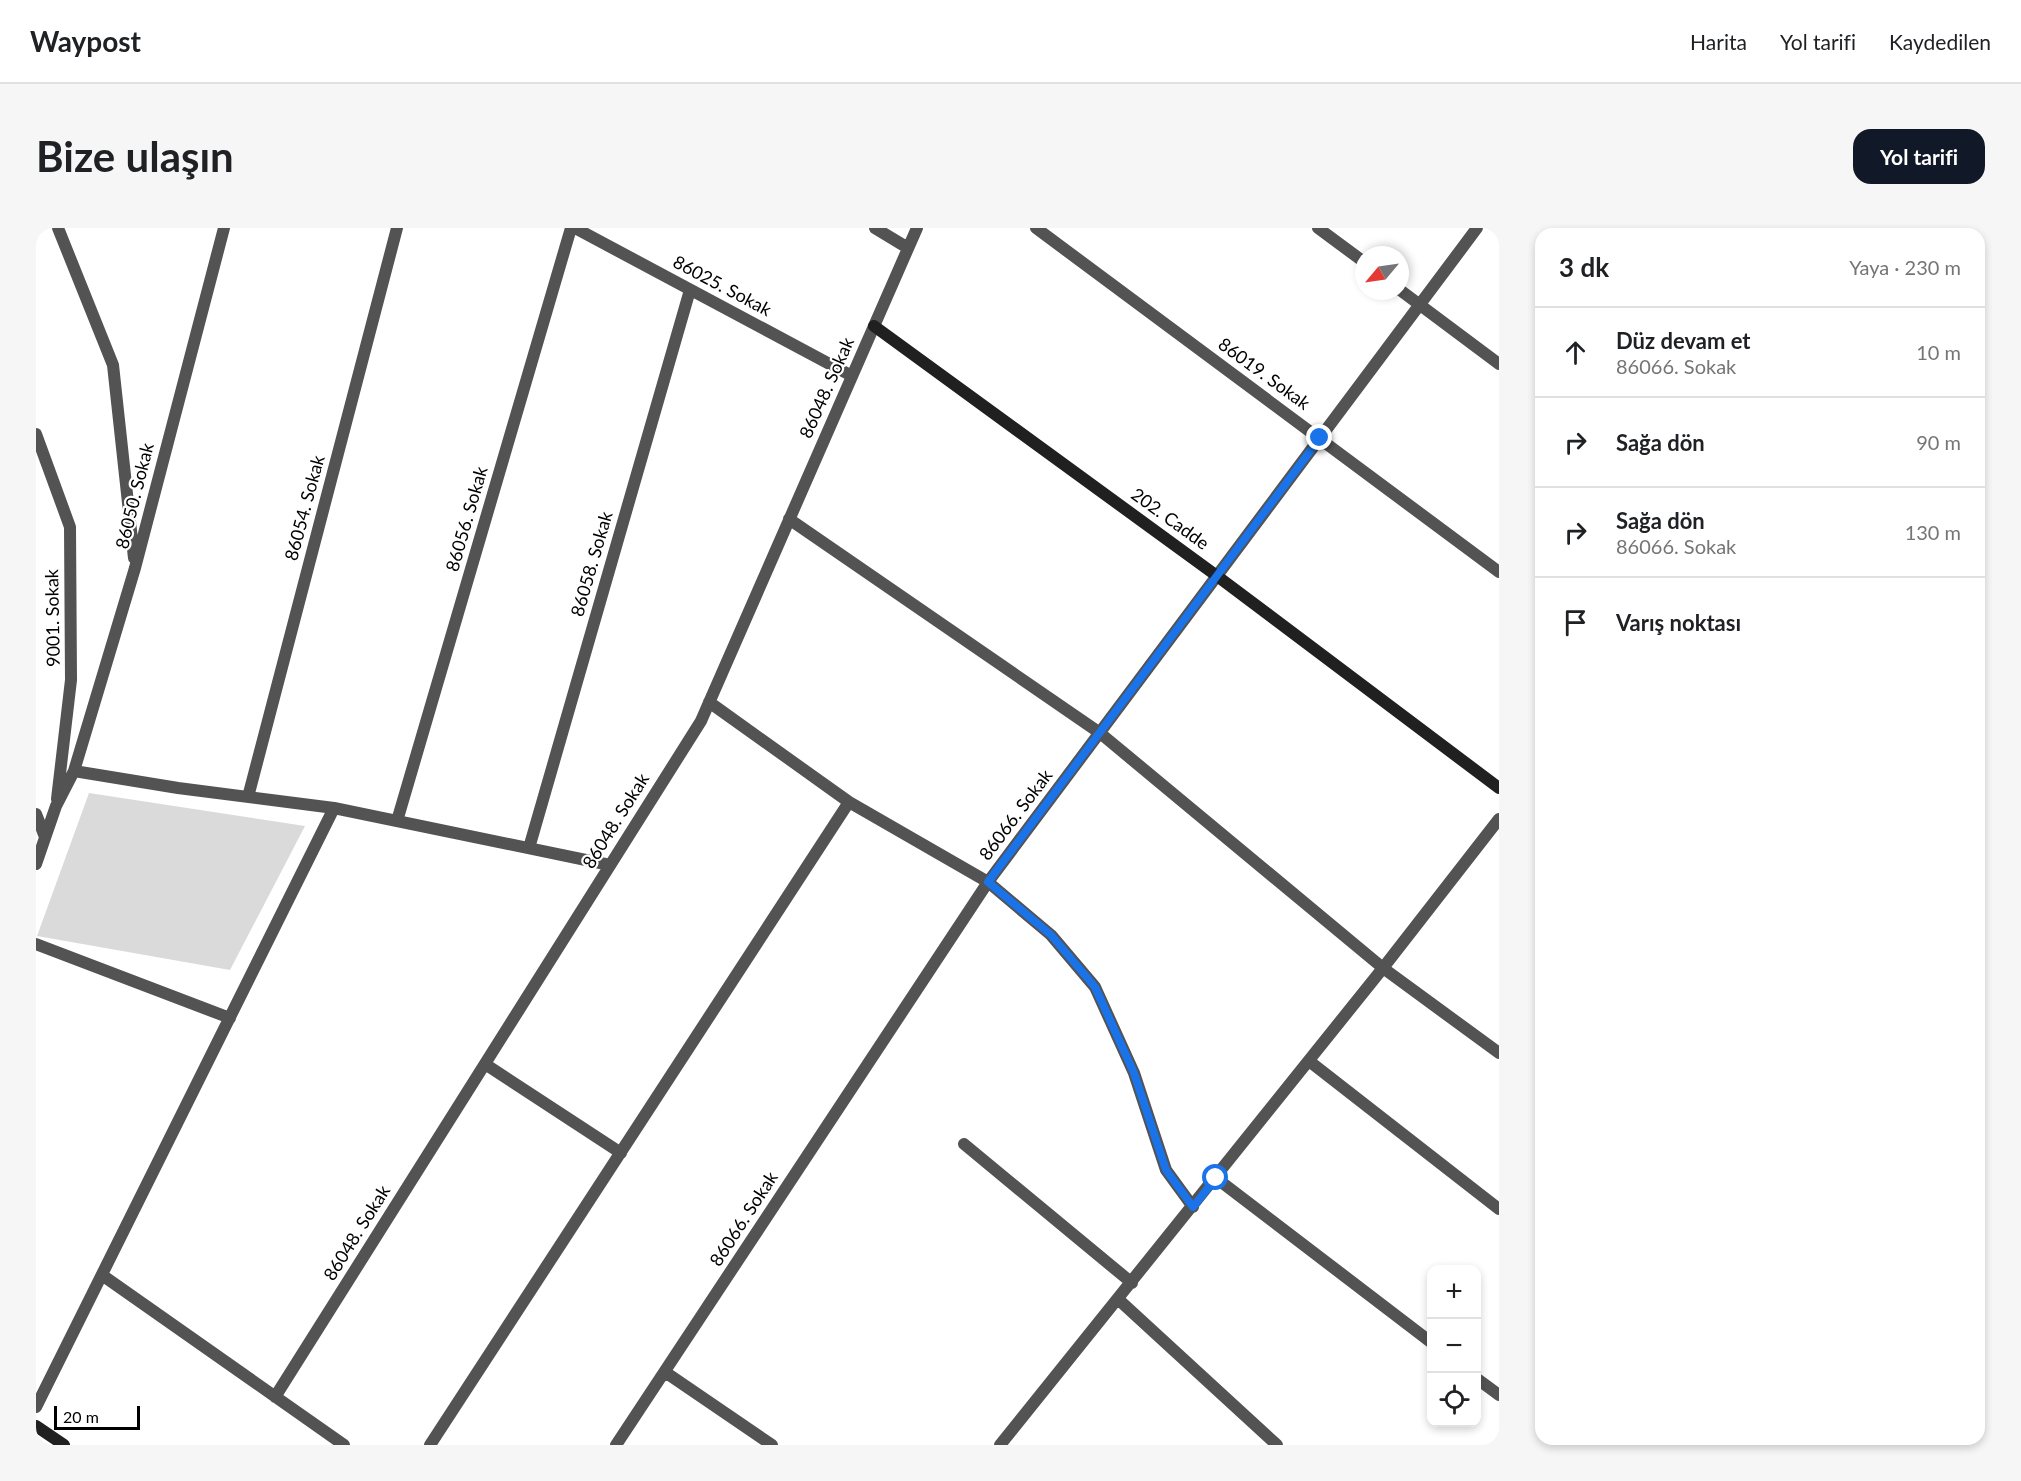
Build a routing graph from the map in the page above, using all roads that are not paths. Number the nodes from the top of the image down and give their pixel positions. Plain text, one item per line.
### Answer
1 (58, 228) edge
2 (224, 228) edge
3 (397, 228) edge
4 (573, 228) edge
5 (875, 228) edge
6 (917, 228) edge
7 (1036, 228) edge
8 (1318, 228) edge
9 (1477, 228) edge
10 (909, 248) junction
11 (1355, 255) edge
12 (690, 290) junction
13 (1409, 296) edge
14 (1420, 304) junction
15 (874, 326) junction
16 (1499, 364) edge
17 (852, 376) junction
18 (36, 434) edge
19 (1320, 438) junction
20 (789, 519) junction
21 (135, 568) junction
22 (1499, 572) edge
23 (1217, 576) junction
24 (709, 702) junction
25 (1100, 733) junction
26 (74, 771) junction
27 (1499, 788) edge
28 (248, 797) junction
29 (849, 802) junction
30 (56, 806) junction
31 (334, 808) junction
32 (36, 814) edge
33 (1499, 819) edge
34 (397, 821) junction
35 (45, 837) junction
36 (529, 848) junction
37 (36, 864) edge
38 (610, 865) junction
39 (988, 882) junction
40 (36, 944) edge
41 (1383, 968) junction
42 (230, 1018) junction
43 (1499, 1053) edge
44 (1309, 1061) junction
45 (485, 1064) junction
46 (964, 1144) dead end
47 (621, 1153) junction
48 (1216, 1178) junction
49 (1193, 1207) junction
50 (1499, 1209) edge
51 (102, 1275) junction
52 (1132, 1282) junction
53 (1119, 1300) junction
54 (1427, 1340) edge
55 (665, 1372) junction
56 (1481, 1382) edge
57 (1499, 1395) edge
58 (275, 1397) junction
59 (36, 1407) edge
60 (36, 1426) edge
61 (63, 1445) edge
62 (344, 1445) edge
63 (430, 1445) edge
64 (616, 1445) edge
65 (772, 1445) edge
66 (1000, 1445) edge
67 (1277, 1445) edge

1 - 21 street
2 - 21 street, 86050. Sokak
3 - 28 street, 86054. Sokak
4 - 12 street, 86025. Sokak
4 - 34 street, 86056. Sokak
5 - 10 street
6 - 10 street, 86048. Sokak
7 - 19 street, 86019. Sokak
8 - 11 street
9 - 14 street, 86066. Sokak
10 - 15 street, 86048. Sokak
12 - 17 street, 86025. Sokak
12 - 36 street, 86058. Sokak
13 - 14 street
14 - 16 street
14 - 19 street, 86066. Sokak
15 - 17 street, 86048. Sokak
15 - 23 street, 202. Cadde
17 - 20 street, 86048. Sokak
18 - 30 street, 9001. Sokak
19 - 22 street, 86019. Sokak
19 - 23 street, 86066. Sokak
20 - 24 street, 86048. Sokak
20 - 25 street
21 - 26 street, 86050. Sokak
23 - 25 street, 86066. Sokak
23 - 27 street, 202. Cadde
24 - 29 street
24 - 38 street, 86048. Sokak
25 - 39 street, 86066. Sokak
25 - 41 street
26 - 28 street
26 - 30 street, 86050. Sokak
28 - 31 street
29 - 39 street
29 - 47 street
30 - 35 street
31 - 34 street
31 - 42 street
32 - 35 street
33 - 41 street
34 - 36 street
35 - 37 street
36 - 38 street
38 - 45 street, 86048. Sokak
39 - 49 street
39 - 55 street, 86066. Sokak
40 - 42 street
41 - 43 street
41 - 44 street
42 - 51 street
44 - 48 street
44 - 50 street
45 - 47 street
45 - 58 street, 86048. Sokak
46 - 52 street
47 - 63 street
48 - 49 street
48 - 54 street
49 - 52 street
51 - 58 street
51 - 59 street
52 - 53 street
53 - 66 street
53 - 67 street
55 - 64 street, 86066. Sokak
55 - 65 street
56 - 57 street
58 - 62 street
60 - 61 street

